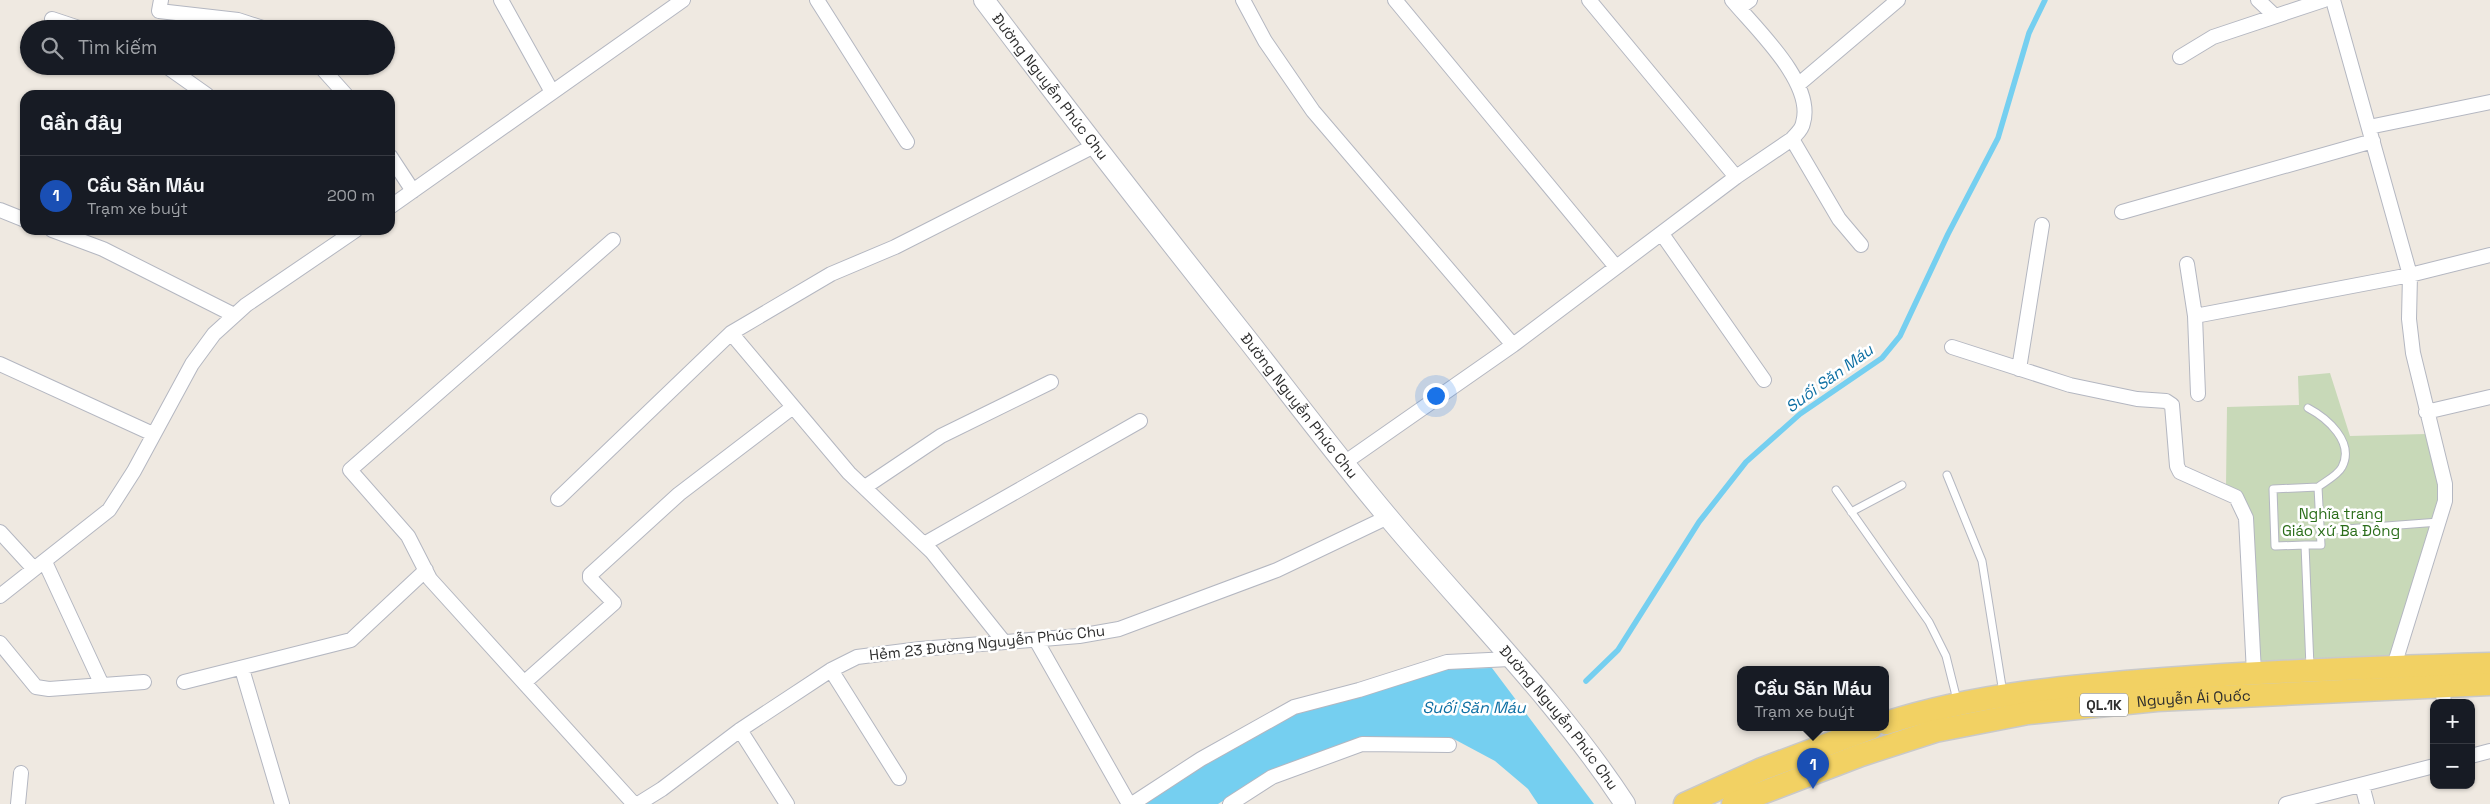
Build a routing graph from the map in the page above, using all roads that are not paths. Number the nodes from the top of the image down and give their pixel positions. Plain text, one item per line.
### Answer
1 (161, 0) edge
2 (501, 0) edge
3 (817, 0) edge
4 (984, 0) edge
5 (1243, 0) edge
6 (1395, 0) edge
7 (1589, 0) edge
8 (1898, 0) edge
9 (2258, 0) edge
10 (2324, 0) edge
11 (2334, 0) edge
12 (680, 1) edge
13 (1740, 3) edge
14 (2276, 16) junction
15 (52, 19) dead end
16 (55, 20) edge
17 (238, 20) edge
18 (2180, 57) dead end
19 (179, 75) edge
20 (328, 75) edge
21 (1799, 84) junction
22 (200, 90) edge
23 (342, 90) edge
24 (552, 92) junction
25 (2490, 102) edge
26 (2369, 127) junction
27 (1792, 139) junction
28 (2373, 141) junction
29 (907, 142) dead end
30 (1094, 146) junction
31 (395, 164) edge
32 (1736, 177) junction
33 (413, 191) junction
34 (395, 204) edge
35 (0, 210) edge
36 (2122, 212) dead end
37 (20, 218) edge
38 (2042, 225) dead end
39 (1662, 234) junction
40 (65, 235) edge
41 (349, 235) edge
42 (613, 240) dead end
43 (1861, 245) dead end
44 (2490, 255) edge
45 (2187, 264) dead end
46 (1616, 267) junction
47 (2410, 275) junction
48 (234, 315) junction
49 (2195, 316) junction
50 (731, 333) junction
51 (1512, 346) junction
52 (1952, 347) dead end
53 (0, 364) edge
54 (2019, 369) junction
55 (1764, 380) dead end
56 (1051, 382) dead end
57 (2198, 394) dead end
58 (2490, 397) edge
59 (793, 407) junction
60 (2308, 408) dead end
61 (2426, 412) junction
62 (1140, 421) dead end
63 (154, 434) junction
64 (1344, 463) junction
65 (1947, 476) dead end
66 (1902, 485) dead end
67 (865, 487) junction
68 (2318, 487) junction
69 (1836, 490) dead end
70 (558, 499) dead end
71 (1851, 512) junction
72 (1388, 517) junction
73 (2439, 522) junction
74 (2320, 531) junction
75 (0, 532) edge
76 (924, 544) junction
77 (2305, 545) junction
78 (40, 565) junction
79 (426, 570) junction
80 (0, 596) edge
81 (1036, 640) junction
82 (1004, 642) junction
83 (0, 643) edge
84 (1510, 659) junction
85 (2490, 664) edge
86 (2394, 666) junction
87 (242, 669) junction
88 (831, 670) junction
89 (2310, 670) junction
90 (2254, 673) junction
91 (144, 682) dead end
92 (184, 682) dead end
93 (525, 682) junction
94 (2490, 684) edge
95 (102, 686) junction
96 (2443, 694) edge
97 (2003, 696) junction
98 (1958, 703) junction
99 (1889, 722) edge
100 (740, 730) junction
101 (1863, 731) edge
102 (1449, 744) dead end
103 (2490, 752) edge
104 (2475, 755) edge
105 (2430, 767) edge
106 (21, 772) dead end
107 (899, 778) dead end
108 (2362, 785) junction
109 (18, 804) edge
110 (282, 804) edge
111 (634, 804) edge
112 (638, 804) edge
113 (787, 804) edge
114 (1130, 804) edge
115 (1230, 804) edge
116 (1625, 804) edge
117 (1686, 804) edge
118 (1733, 804) edge
119 (2286, 804) edge
120 (2366, 804) edge

1 - 17 street
2 - 24 street
3 - 29 street
4 - 30 street, Đường Nguyễn Phúc Chu
5 - 51 street
6 - 46 street
7 - 32 street
8 - 21 street
9 - 14 street
10 - 14 street
11 - 26 street
12 - 24 street
13 - 21 street
14 - 18 street
15 - 16 street
19 - 22 street
20 - 23 street
21 - 27 street
24 - 33 street
25 - 26 street
26 - 28 street
27 - 32 street
27 - 43 street
28 - 36 street
28 - 47 street
30 - 50 street
30 - 64 street, Đường Nguyễn Phúc Chu
31 - 33 street
32 - 39 street
33 - 34 street
35 - 37 street
38 - 54 street
39 - 46 street
39 - 55 street
40 - 48 street
41 - 48 street
42 - 79 street
44 - 47 street
45 - 49 street
46 - 51 street
47 - 49 street
47 - 61 street
48 - 63 street
49 - 57 street
50 - 59 street
50 - 70 street
51 - 64 street
52 - 54 street
53 - 63 street
54 - 90 street
56 - 67 street
58 - 61 street
59 - 67 street
59 - 93 street
60 - 68 lane
61 - 73 street
62 - 76 street
63 - 78 street
64 - 72 street, Đường Nguyễn Phúc Chu
65 - 97 lane
66 - 71 lane
67 - 76 street
68 - 74 lane
68 - 77 lane
69 - 71 lane
71 - 98 lane
72 - 81 street, Hẻm 23 Đường Nguyễn Phúc Chu
72 - 84 street, Đường Nguyễn Phúc Chu
73 - 74 lane
73 - 86 street
74 - 77 lane
75 - 78 street
76 - 82 street
77 - 89 lane
78 - 80 street
78 - 95 street
79 - 87 street
79 - 93 street
81 - 82 street, Hẻm 23 Đường Nguyễn Phúc Chu
81 - 114 street
82 - 88 street, Hẻm 23 Đường Nguyễn Phúc Chu
83 - 95 street
84 - 114 street
84 - 116 street, Đường Nguyễn Phúc Chu
85 - 86 main road, Nguyễn Ái Quốc / QL.1K
86 - 89 main road, Nguyễn Ái Quốc / QL.1K
87 - 92 street
87 - 110 street
88 - 100 street, Hẻm 23 Đường Nguyễn Phúc Chu
88 - 107 street
89 - 90 main road, Nguyễn Ái Quốc / QL.1K
90 - 97 main road, Nguyễn Ái Quốc / QL.1K
91 - 95 street
93 - 111 street
94 - 96 main road, Nguyễn Ái Quốc / QL.1K
96 - 118 main road, Nguyễn Ái Quốc / QL.1K
97 - 98 main road, Nguyễn Ái Quốc / QL.1K
98 - 99 main road, Nguyễn Ái Quốc / QL.1K
100 - 112 street, Hẻm 23 Đường Nguyễn Phúc Chu
100 - 113 street
101 - 117 main road
102 - 115 street
103 - 104 street
105 - 108 street
106 - 109 street
108 - 119 street
108 - 120 street

